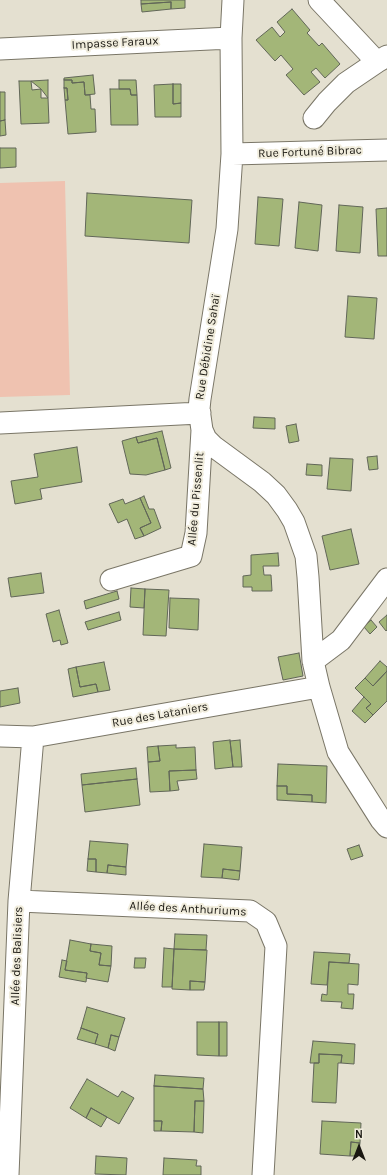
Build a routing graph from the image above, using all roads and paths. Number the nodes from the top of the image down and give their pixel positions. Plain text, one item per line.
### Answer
1 (233, 0) edge
2 (319, 0) edge
3 (231, 38) junction
4 (0, 49) edge
5 (382, 59) edge
6 (314, 118) dead end
7 (387, 150) edge
8 (232, 154) junction
9 (0, 422) edge
10 (201, 422) junction
11 (387, 579) edge
12 (111, 580) dead end
13 (313, 661) junction
14 (319, 687) junction
15 (0, 736) edge
16 (33, 737) junction
17 (385, 820) edge
18 (19, 901) junction
19 (8, 1175) edge
20 (263, 1175) edge

1 - 3 street, Rue Débidine Sahaï
2 - 5 street
3 - 4 street, Impasse Faraux
3 - 8 street, Rue Débidine Sahaï
5 - 6 street
7 - 8 street, Rue Fortuné Bibrac
8 - 10 street, Rue Débidine Sahaï
9 - 10 street
10 - 12 street, Allée du Pissenlit
10 - 13 street
11 - 13 street
13 - 14 street
14 - 16 street, Rue des Lataniers
14 - 17 street
15 - 16 street, Rue des Lataniers
16 - 18 street, Allée des Balisiers
18 - 19 street, Allée des Balisiers
18 - 20 street, Allée des Anthuriums

